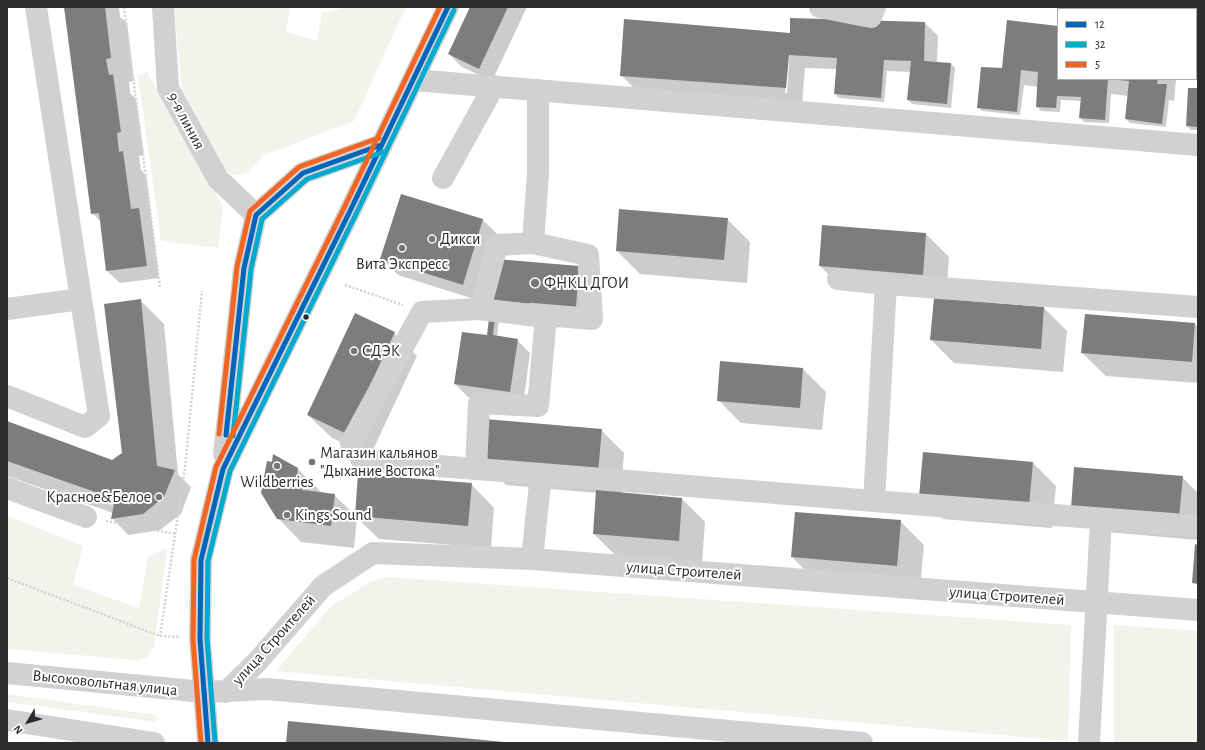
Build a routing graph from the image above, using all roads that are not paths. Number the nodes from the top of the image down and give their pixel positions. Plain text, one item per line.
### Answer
1 (36, 7) edge
2 (163, 7) edge
3 (448, 7) edge
4 (820, 7) edge
5 (875, 7) edge
6 (414, 80) junction
7 (494, 86) junction
8 (538, 90) junction
9 (381, 145) junction
10 (1198, 145) edge
11 (443, 178) dead end
12 (256, 215) junction
13 (533, 244) junction
14 (838, 279) dead end
15 (886, 284) junction
16 (81, 299) junction
17 (1198, 307) edge
18 (7, 309) edge
19 (480, 309) junction
20 (7, 396) edge
21 (223, 469) junction
22 (476, 469) junction
23 (541, 474) junction
24 (7, 488) edge
25 (874, 501) junction
26 (86, 517) road end
27 (1101, 519) junction
28 (1198, 526) edge
29 (532, 559) junction
30 (1096, 602) junction
31 (1198, 610) edge
32 (7, 673) edge
33 (204, 692) junction
34 (226, 692) junction
35 (7, 720) edge
36 (745, 738) edge
37 (154, 743) edge
38 (208, 743) edge
39 (862, 743) edge
40 (1089, 743) edge

1 - 16 street
2 - 12 street, 9-я линия
3 - 6 street
4 - 5 street
6 - 7 street
6 - 9 street
7 - 8 street
7 - 11 street
8 - 10 street
8 - 13 street
9 - 12 street
9 - 21 street
12 - 21 street
13 - 19 street
13 - 19 street
14 - 15 street
15 - 17 street
15 - 25 street
16 - 18 street
16 - 20 street
19 - 22 street
19 - 22 street
21 - 33 street
22 - 23 street
23 - 25 street
23 - 29 street
24 - 26 street
25 - 27 street
27 - 28 street
27 - 30 street
29 - 30 street, улица Строителей
29 - 34 street, улица Строителей
30 - 31 street, улица Строителей
30 - 40 street
32 - 33 street, Высоковольтная улица
33 - 34 street, улица Строителей
33 - 38 street
34 - 36 street, улица Строителей
35 - 37 street
36 - 39 street, улица Строителей

